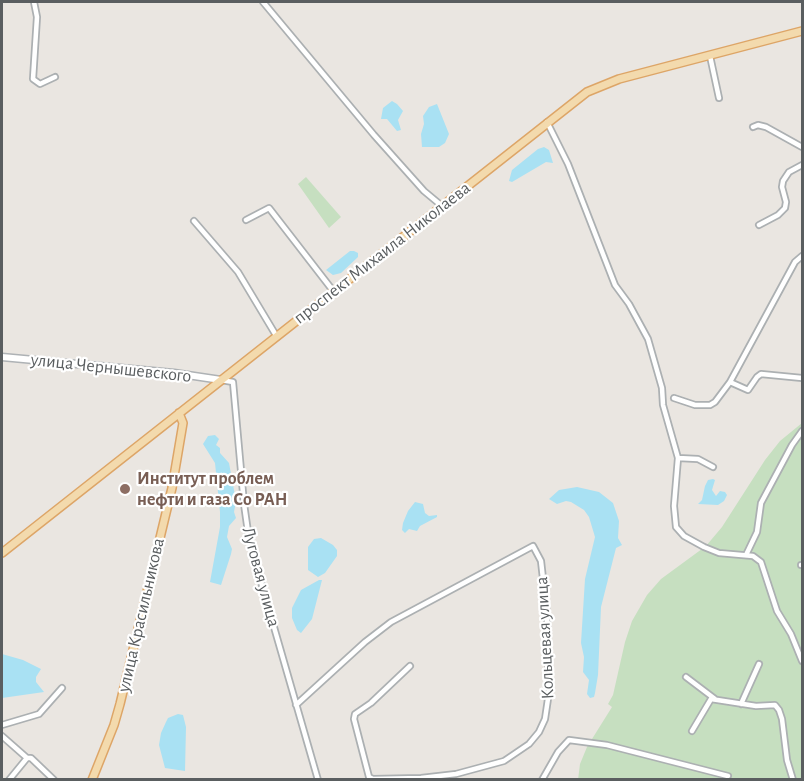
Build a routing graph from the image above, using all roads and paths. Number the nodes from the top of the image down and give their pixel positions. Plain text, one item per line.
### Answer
1 (34, 2) edge
2 (263, 2) edge
3 (802, 31) edge
4 (710, 56) junction
5 (55, 77) dead end
6 (719, 98) dead end
7 (548, 122) junction
8 (753, 127) dead end
9 (802, 147) edge
10 (802, 165) edge
11 (442, 206) junction
12 (246, 220) dead end
13 (194, 221) dead end
14 (759, 225) dead end
15 (802, 256) edge
16 (334, 292) junction
17 (277, 337) junction
18 (2, 357) edge
19 (802, 378) edge
20 (221, 380) junction
21 (730, 382) junction
22 (674, 398) dead end
23 (179, 413) junction
24 (802, 431) edge
25 (678, 459) junction
26 (712, 467) dead end
27 (2, 553) edge
28 (746, 555) junction
29 (802, 661) edge
30 (759, 664) dead end
31 (410, 666) dead end
32 (686, 677) dead end
33 (62, 688) dead end
34 (715, 699) junction
35 (741, 704) junction
36 (296, 705) junction
37 (2, 725) edge
38 (692, 730) dead end
39 (2, 735) edge
40 (27, 758) junction
41 (728, 776) dead end
42 (9, 780) edge
43 (54, 780) edge
44 (92, 780) edge
45 (318, 780) edge
46 (542, 780) edge
47 (793, 780) edge

1 - 5 street
2 - 11 street
3 - 4 main road, проспект Михаила Николаева
4 - 6 street
4 - 7 main road, проспект Михаила Николаева
7 - 11 main road, проспект Михаила Николаева
7 - 25 street
8 - 9 street
10 - 14 street
11 - 16 main road, проспект Михаила Николаева
12 - 16 street
13 - 17 street
15 - 21 street
16 - 17 main road, проспект Михаила Николаева
17 - 20 main road, проспект Михаила Николаева
18 - 20 main road, улица Чернышевского
19 - 21 street
20 - 23 main road, проспект Михаила Николаева
20 - 36 street, Луговая улица
21 - 22 street
23 - 27 main road, проспект Михаила Николаева
23 - 44 main road, улица Красильникова
24 - 28 street
25 - 26 street
25 - 28 street
28 - 29 street
30 - 35 street
31 - 36 street, Кольцевая улица
32 - 34 street
33 - 37 street
34 - 35 street
34 - 38 street
35 - 47 street
36 - 45 street, Луговая улица
39 - 40 street
40 - 42 street
40 - 43 street
41 - 46 street

